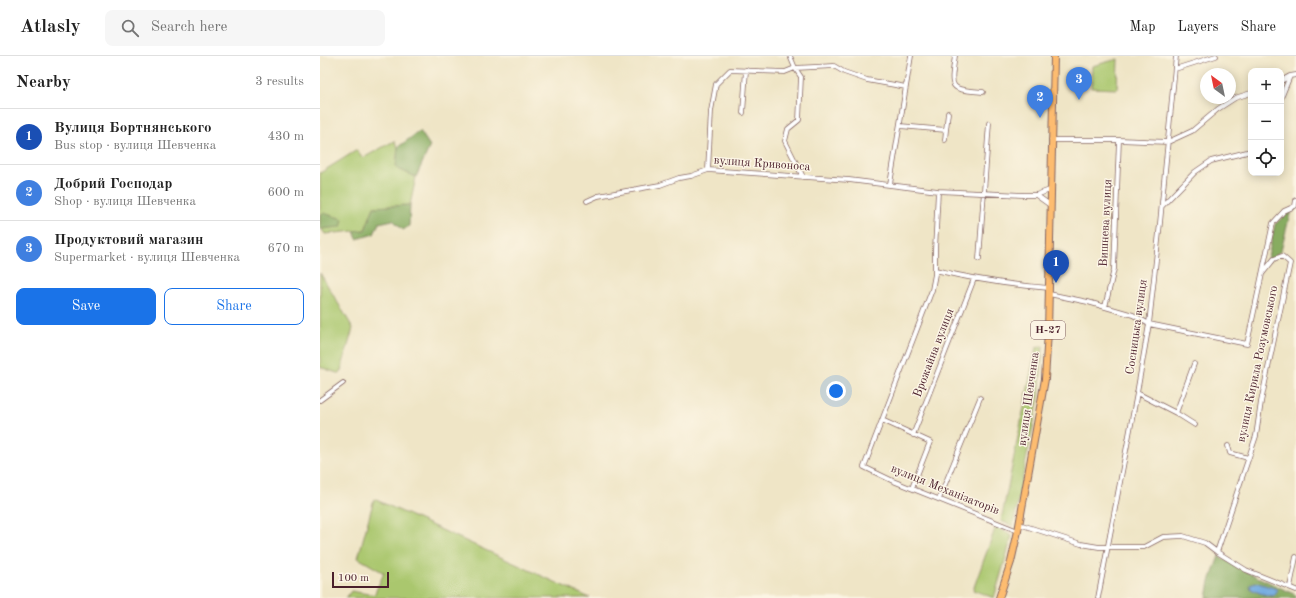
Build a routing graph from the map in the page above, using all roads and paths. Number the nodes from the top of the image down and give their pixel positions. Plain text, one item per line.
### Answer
1 (790, 56) edge
2 (911, 56) edge
3 (955, 56) edge
4 (1054, 56) edge
5 (1176, 56) edge
6 (1216, 56) edge
7 (795, 68) junction
8 (1175, 68) junction
9 (746, 70) junction
10 (1296, 75) edge
11 (1290, 76) junction
12 (1284, 79) edge
13 (906, 87) junction
14 (1284, 91) edge
15 (983, 92) dead end
16 (1248, 94) edge
17 (743, 113) dead end
18 (948, 113) dead end
19 (989, 123) dead end
20 (900, 126) junction
21 (946, 130) junction
22 (945, 140) dead end
23 (1051, 140) junction
24 (1119, 140) junction
25 (1168, 142) junction
26 (1248, 152) edge
27 (708, 170) junction
28 (803, 177) junction
29 (890, 184) junction
30 (1050, 190) junction
31 (938, 191) junction
32 (984, 193) junction
33 (1036, 195) junction
34 (1296, 200) edge
35 (587, 201) dead end
36 (1050, 205) junction
37 (1162, 206) junction
38 (980, 259) dead end
39 (935, 270) junction
40 (1261, 276) junction
41 (974, 279) junction
42 (1049, 291) junction
43 (1105, 307) junction
44 (1149, 324) junction
45 (1194, 364) dead end
46 (343, 383) dead end
47 (1137, 393) junction
48 (980, 398) dead end
49 (320, 400) edge
50 (1176, 413) junction
51 (882, 420) junction
52 (1195, 425) dead end
53 (913, 435) junction
54 (1228, 446) dead end
55 (1248, 458) junction
56 (912, 488) junction
57 (939, 499) junction
58 (1018, 528) junction
59 (1107, 547) junction
60 (1217, 552) junction
61 (1296, 557) edge
62 (1290, 587) junction
63 (1296, 590) edge
64 (999, 598) edge
65 (1098, 598) edge

1 - 7 street
2 - 13 street
3 - 15 street
4 - 23 main road, вулиця Шевченка / Н-27
5 - 8 street, Сосницька вулиця
6 - 8 street
7 - 9 street
7 - 13 street
7 - 28 street
8 - 25 street, Сосницька вулиця
9 - 17 street
9 - 27 street
10 - 11 street
11 - 12 street
11 - 14 street
13 - 20 street
16 - 25 street
18 - 21 street
19 - 32 street
20 - 21 street
20 - 29 street
21 - 22 street
23 - 24 street
23 - 30 main road, вулиця Шевченка / Н-27
24 - 25 street
24 - 43 street, Вишнева вулиця
25 - 37 street, Сосницька вулиця
26 - 37 street
27 - 28 street, вулиця Кривоноса
27 - 35 street, вулиця Кривоноса
28 - 29 street, вулиця Кривоноса
29 - 31 street, вулиця Кривоноса
30 - 33 street, вулиця Кривоноса
30 - 36 main road, вулиця Шевченка / Н-27
31 - 32 street, вулиця Кривоноса
31 - 39 street
32 - 33 street, вулиця Кривоноса
32 - 38 street
33 - 36 street
34 - 40 street, вулиця Кирила Розумовського
36 - 42 main road, вулиця Шевченка / Н-27
37 - 44 street, Сосницька вулиця
39 - 41 street
39 - 51 street
40 - 44 street, вулиця Кирила Розумовського
40 - 55 street, вулиця Кирила Розумовського
41 - 42 street
41 - 53 street, Врожайна вулиця
42 - 43 street
42 - 58 main road, вулиця Шевченка / Н-27
43 - 44 street
44 - 47 street, Сосницька вулиця
45 - 50 street
46 - 49 street
47 - 50 street
47 - 59 street, Сосницька вулиця
48 - 57 street
50 - 52 street
51 - 53 street
51 - 56 street, вулиця Механізаторів
53 - 56 street
54 - 55 street
55 - 60 street, вулиця Кирила Розумовського
56 - 57 street, вулиця Механізаторів
57 - 58 street, вулиця Механізаторів
58 - 59 street, вулиця Механізаторів
58 - 64 main road, вулиця Шевченка / Н-27
59 - 60 street, вулиця Механізаторів
59 - 65 street, Сосницька вулиця
60 - 62 street, вулиця Механізаторів
61 - 62 street
62 - 63 street, вулиця Механізаторів

